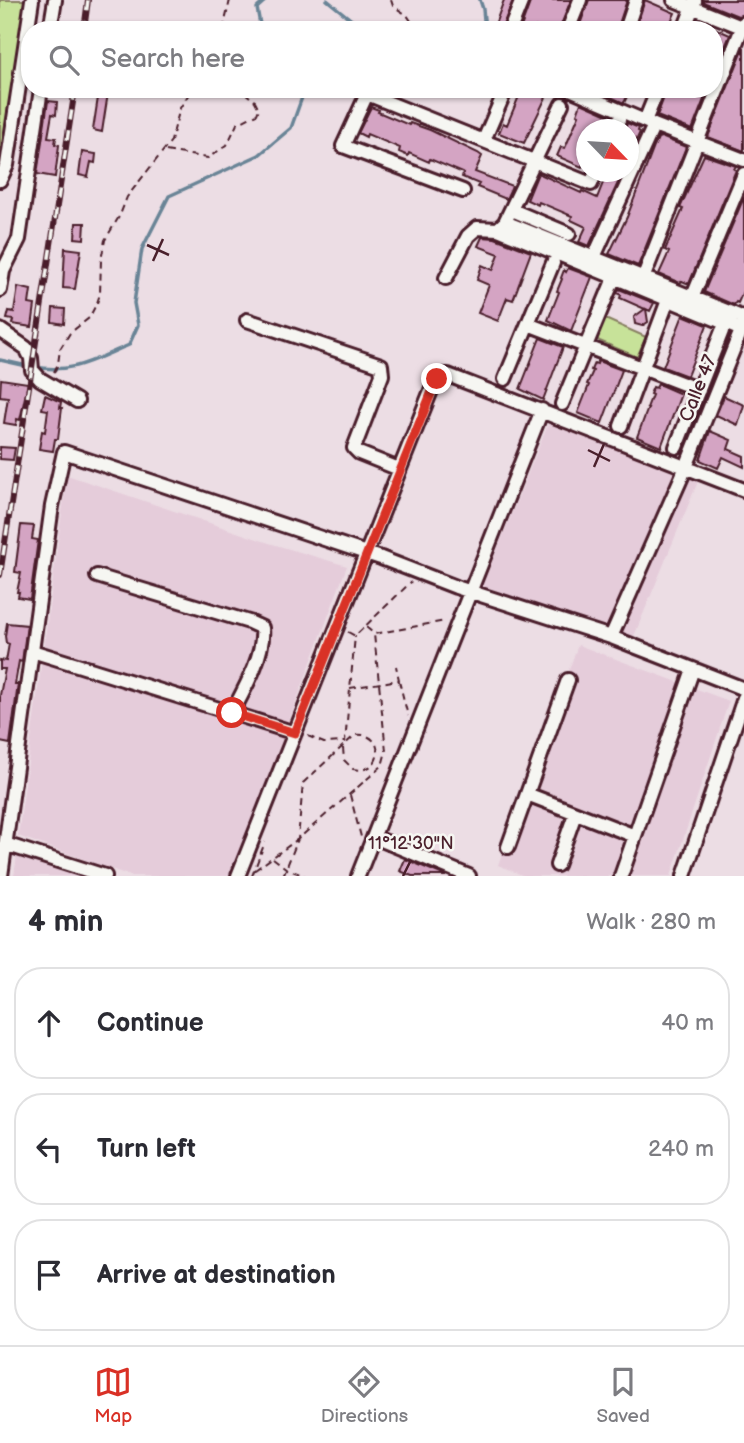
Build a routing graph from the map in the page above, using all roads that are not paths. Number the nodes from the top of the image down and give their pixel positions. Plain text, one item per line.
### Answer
1 (32, 0) edge
2 (55, 0) edge
3 (522, 0) edge
4 (580, 0) edge
5 (636, 0) edge
6 (674, 0) edge
7 (695, 3) edge
8 (29, 21) edge
9 (52, 21) edge
10 (514, 21) edge
11 (572, 21) edge
12 (629, 21) edge
13 (688, 21) edge
14 (743, 26) edge
15 (21, 73) edge
16 (723, 76) edge
17 (40, 98) edge
18 (365, 98) edge
19 (377, 98) edge
20 (502, 98) edge
21 (607, 98) edge
22 (656, 98) edge
23 (714, 98) edge
24 (562, 104) dead end
25 (649, 123) junction
26 (484, 140) junction
27 (697, 141) junction
28 (535, 160) junction
29 (744, 160) edge
30 (744, 174) edge
31 (576, 178) edge
32 (0, 180) edge
33 (463, 191) dead end
34 (512, 210) junction
35 (501, 225) junction
36 (569, 233) dead end
37 (594, 257) junction
38 (553, 263) dead end
39 (1, 270) edge
40 (616, 272) junction
41 (644, 276) junction
42 (446, 278) dead end
43 (0, 290) edge
44 (670, 293) junction
45 (691, 302) junction
46 (247, 320) dead end
47 (528, 324) junction
48 (743, 325) edge
49 (0, 330) edge
50 (722, 331) dead end
51 (586, 347) junction
52 (643, 368) junction
53 (505, 379) dead end
54 (699, 390) junction
55 (77, 401) dead end
56 (562, 404) dead end
57 (542, 410) junction
58 (621, 426) dead end
59 (676, 447) dead end
60 (686, 467) junction
61 (399, 469) junction
62 (744, 490) edge
63 (366, 553) junction
64 (97, 576) dead end
65 (470, 591) junction
66 (611, 637) junction
67 (32, 651) junction
68 (692, 669) junction
69 (568, 680) dead end
70 (744, 689) edge
71 (743, 702) edge
72 (232, 713) junction
73 (301, 734) junction
74 (527, 794) junction
75 (575, 814) junction
76 (635, 836) junction
77 (374, 837) junction
78 (5, 845) junction
79 (508, 847) dead end
80 (557, 864) dead end
81 (96, 875) edge
82 (1, 876) edge
83 (238, 876) edge
84 (358, 876) edge
85 (469, 876) edge
86 (621, 876) edge
87 (684, 876) edge

1 - 8 street
2 - 9 street
3 - 10 street
4 - 11 street
5 - 12 street
6 - 7 street
7 - 13 street
7 - 14 street
14 - 16 street
15 - 32 street
17 - 39 street
18 - 33 street
19 - 26 street
20 - 26 street
21 - 25 street
22 - 25 street
23 - 27 street
24 - 28 street
25 - 27 street
25 - 37 street
26 - 28 street
27 - 29 street
27 - 41 street
28 - 31 street
28 - 34 street
30 - 45 street
34 - 35 street
34 - 36 street
35 - 37 street
35 - 40 street
35 - 42 street
37 - 40 street
38 - 47 street
39 - 43 street
40 - 41 street
40 - 44 street
40 - 51 street
41 - 44 street
44 - 45 street
44 - 52 street
45 - 48 street
46 - 61 street
47 - 51 street
47 - 53 street
48 - 60 street, Calle 47
49 - 55 street
50 - 54 street
51 - 52 street
51 - 56 street
52 - 54 street
52 - 58 street
54 - 59 street
57 - 60 street
57 - 61 street
57 - 65 street
60 - 62 street
60 - 66 street, Calle 47
61 - 63 street
63 - 65 street
63 - 67 street
63 - 73 street
64 - 72 street
65 - 66 street
65 - 77 street
66 - 68 street
67 - 72 street
67 - 78 street
68 - 70 street
68 - 76 street
69 - 74 street
71 - 87 street
72 - 73 street
73 - 83 street
74 - 75 street
74 - 79 street
75 - 76 street
75 - 80 street
76 - 86 street
77 - 84 street
77 - 85 street
78 - 81 street
78 - 82 street

